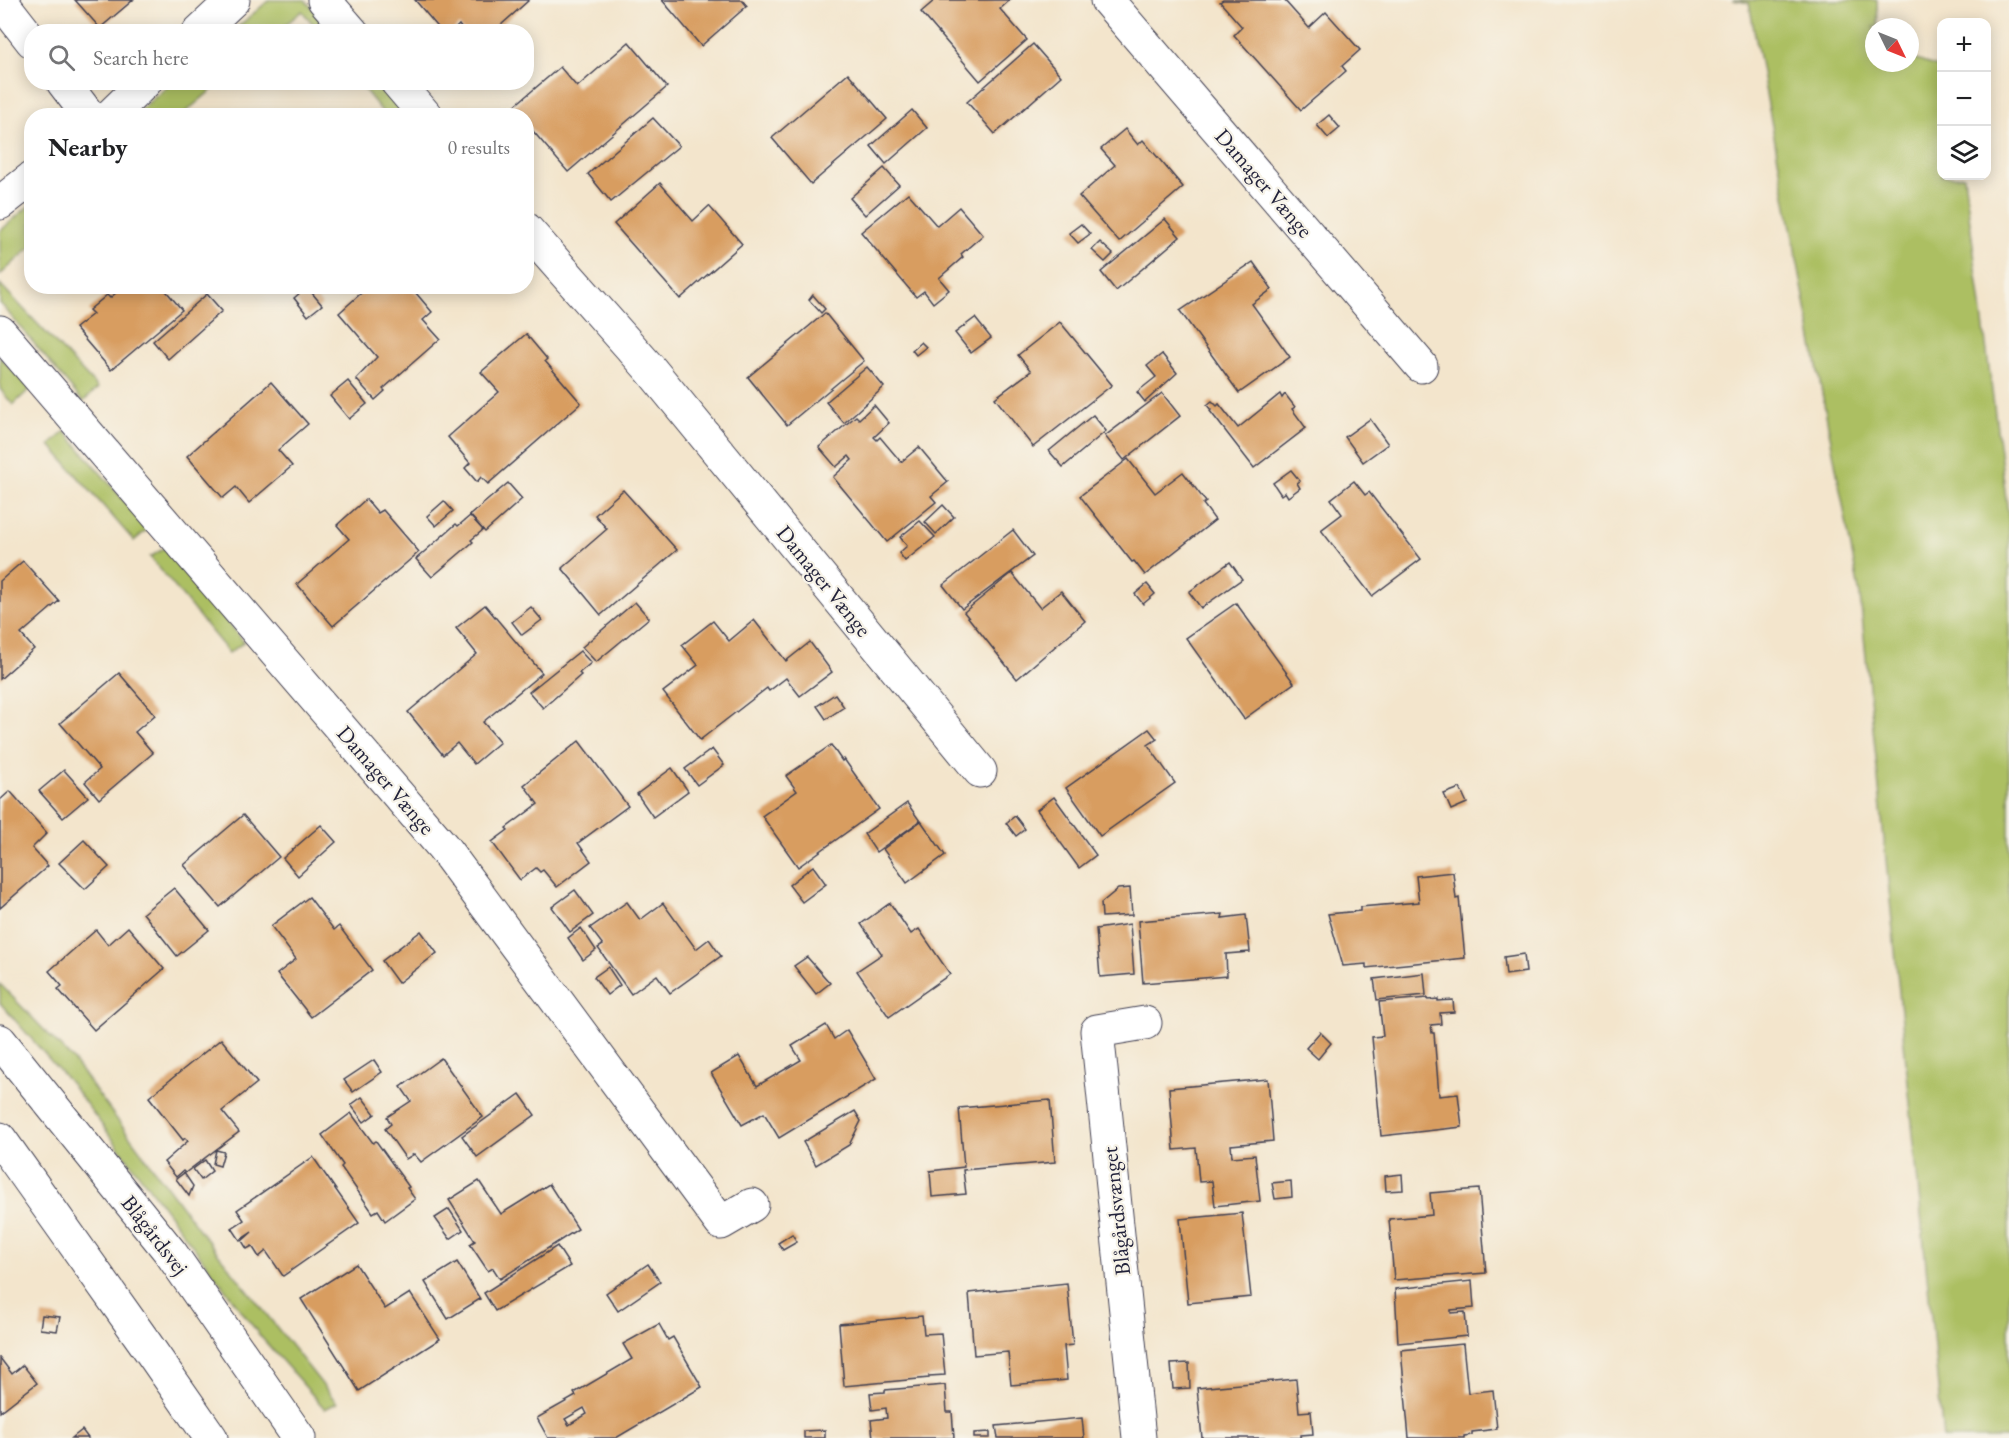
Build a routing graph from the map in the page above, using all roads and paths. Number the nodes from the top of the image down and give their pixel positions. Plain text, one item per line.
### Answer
1 (0, 0) edge
2 (233, 0) edge
3 (324, 0) edge
4 (1107, 0) edge
5 (208, 24) edge
6 (345, 24) edge
7 (24, 31) edge
8 (69, 90) edge
9 (137, 90) edge
10 (404, 90) edge
11 (83, 108) edge
12 (118, 108) edge
13 (419, 108) edge
14 (24, 184) edge
15 (0, 203) edge
16 (534, 238) edge
17 (0, 332) edge
18 (1421, 366) dead end
19 (980, 771) dead end
20 (1145, 1023) dead end
21 (0, 1041) edge
22 (0, 1139) edge
23 (752, 1205) dead end
24 (211, 1438) edge
25 (299, 1438) edge
26 (1140, 1438) edge

1 - 7 street
2 - 5 street
3 - 6 street
4 - 18 street, Damager Vænge
8 - 11 street
9 - 12 street
10 - 13 street
14 - 15 street
16 - 19 street, Damager Vænge
17 - 23 street, Damager Vænge
20 - 26 street, Blågårdsvænget
21 - 25 street, Blågårdsvej
22 - 24 street

